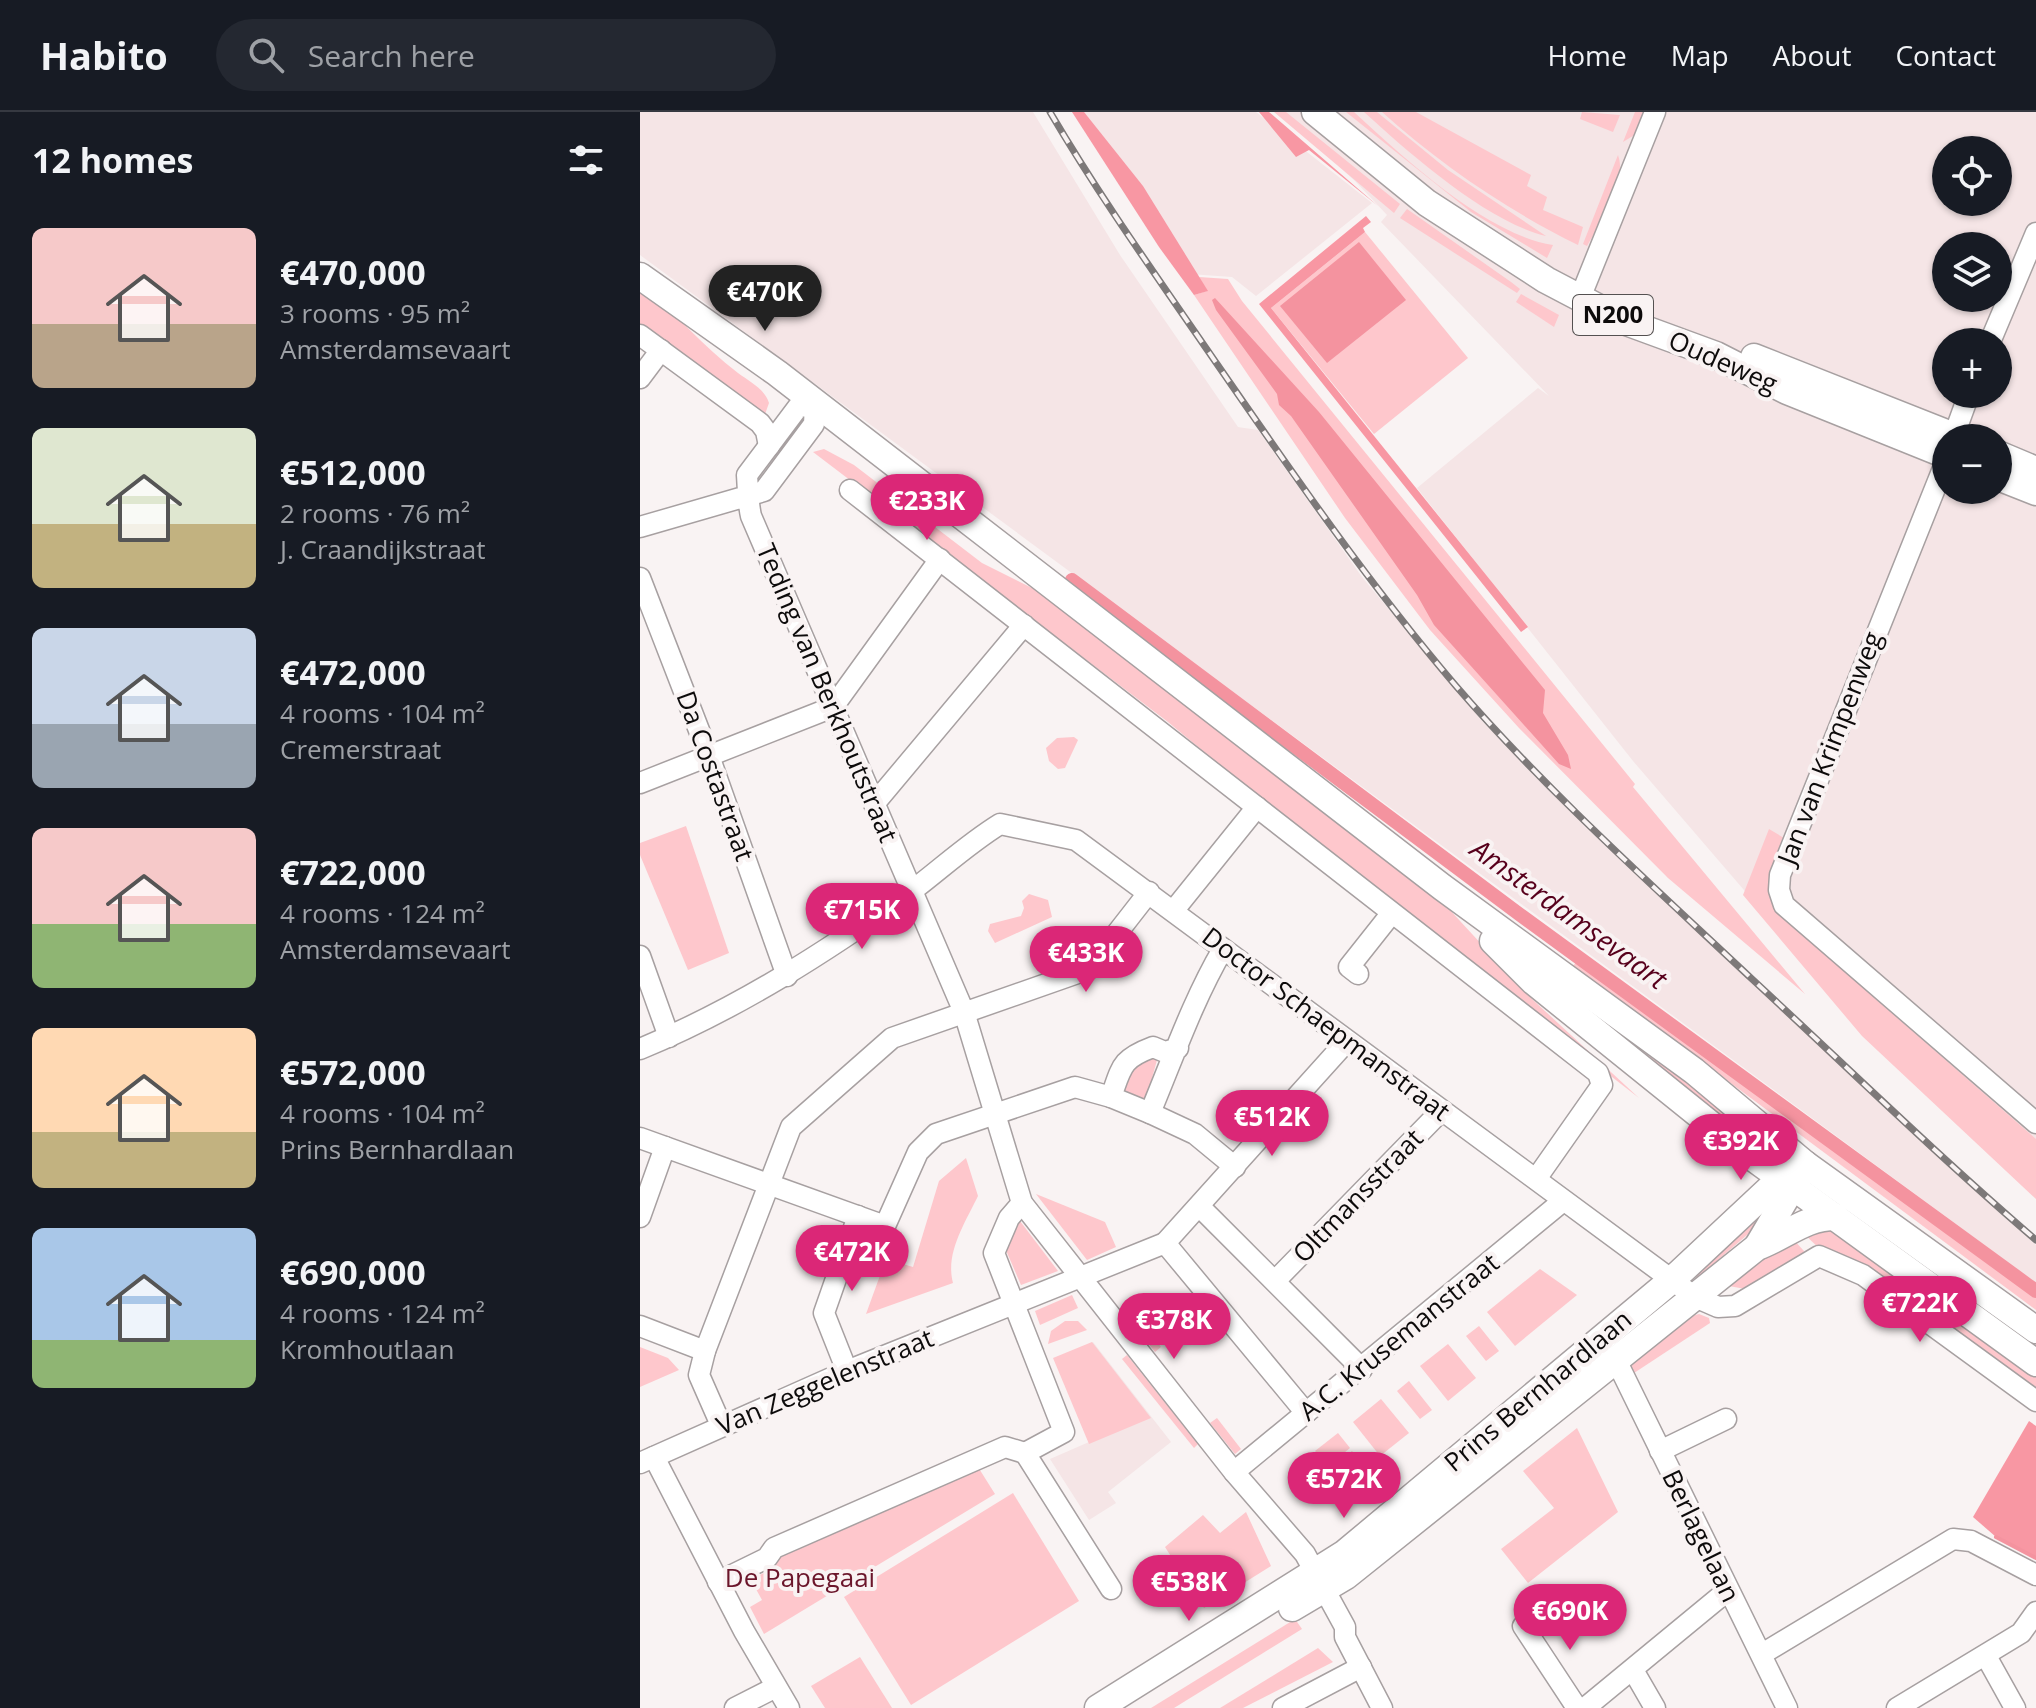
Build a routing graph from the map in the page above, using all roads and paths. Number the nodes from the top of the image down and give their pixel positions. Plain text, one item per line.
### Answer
1 (1315, 112) edge
2 (1338, 112) edge
3 (1655, 112) edge
4 (2036, 233) edge
5 (640, 276) edge
6 (1583, 291) junction
7 (1996, 328) edge
8 (640, 335) edge
9 (661, 350) junction
10 (640, 378) edge
11 (809, 412) junction
12 (1932, 437) edge
13 (769, 446) junction
14 (2012, 460) edge
15 (2036, 470) edge
16 (2012, 483) edge
17 (850, 490) dead end
18 (2036, 492) edge
19 (1932, 496) edge
20 (748, 498) junction
21 (640, 527) edge
22 (940, 559) junction
23 (640, 578) edge
24 (1024, 625) junction
25 (833, 707) junction
26 (709, 756) junction
27 (640, 783) edge
28 (874, 804) junction
29 (1257, 807) junction
30 (912, 890) junction
31 (1149, 892) junction
32 (1174, 910) junction
33 (1391, 914) junction
34 (1223, 949) junction
35 (640, 956) edge
36 (1358, 974) dead end
37 (787, 976) junction
38 (964, 1012) junction
39 (669, 1037) junction
40 (1346, 1042) junction
41 (1178, 1048) junction
42 (640, 1049) edge
43 (1111, 1097) junction
44 (1441, 1111) junction
45 (1150, 1113) junction
46 (998, 1114) junction
47 (2036, 1123) edge
48 (640, 1138) edge
49 (665, 1147) junction
50 (1235, 1167) junction
51 (1793, 1176) junction
52 (1536, 1179) junction
53 (768, 1185) junction
54 (1563, 1201) junction
55 (1022, 1203) junction
56 (1200, 1207) junction
57 (858, 1216) junction
58 (640, 1217) edge
59 (1836, 1217) junction
60 (1165, 1243) junction
61 (1757, 1247) junction
62 (1079, 1278) junction
63 (1673, 1279) junction
64 (1275, 1281) junction
65 (1695, 1297) junction
66 (1012, 1304) junction
67 (640, 1326) edge
68 (2036, 1330) edge
69 (705, 1351) junction
70 (1617, 1362) junction
71 (2036, 1363) edge
72 (1362, 1369) junction
73 (847, 1371) junction
74 (2036, 1401) edge
75 (1306, 1413) junction
76 (1726, 1419) dead end
77 (721, 1425) junction
78 (1660, 1451) junction
79 (1025, 1453) junction
80 (647, 1460) edge
81 (1234, 1472) junction
82 (2036, 1575) edge
83 (718, 1582) junction
84 (1111, 1589) dead end
85 (1319, 1589) junction
86 (1727, 1591) junction
87 (2036, 1612) edge
88 (1523, 1626) dead end
89 (1762, 1654) junction
90 (1986, 1656) junction
91 (1361, 1667) junction
92 (1633, 1670) junction
93 (776, 1687) junction
94 (735, 1708) edge
95 (789, 1708) edge
96 (1098, 1708) edge
97 (1133, 1708) edge
98 (1283, 1708) edge
99 (1382, 1708) edge
100 (1577, 1708) edge
101 (1585, 1708) edge
102 (1655, 1708) edge
103 (1787, 1708) edge
104 (1897, 1708) edge
105 (2015, 1708) edge

1 - 6 main road, Oudeweg / N200
2 - 6 main road, Oudeweg / N200
3 - 6 street
4 - 7 street
5 - 11 main road
6 - 12 main road, Oudeweg / N200
8 - 9 street
9 - 10 street
9 - 13 street
11 - 13 street
11 - 20 street
11 - 51 main road
13 - 20 street
14 - 15 main road
16 - 18 main road
17 - 22 street
19 - 47 street, Jan van Krimpenweg
20 - 21 street
20 - 25 street, Teding van Berkhoutstraat
22 - 24 street
22 - 25 street
23 - 26 street, Da Costastraat
24 - 28 street
24 - 29 street
25 - 26 street
25 - 28 street, Teding van Berkhoutstraat
26 - 27 street
26 - 37 street, Da Costastraat
28 - 30 street, Teding van Berkhoutstraat
29 - 32 street
29 - 33 street
30 - 31 street, Doctor Schaepmanstraat
30 - 37 street, Doctor Schaepmanstraat
30 - 38 street, Teding van Berkhoutstraat
31 - 32 street, Doctor Schaepmanstraat
31 - 38 street
32 - 34 street, Doctor Schaepmanstraat
33 - 36 street
33 - 52 street
34 - 40 street, Doctor Schaepmanstraat
34 - 41 street
35 - 39 street
37 - 39 street, Doctor Schaepmanstraat
38 - 46 street, Teding van Berkhoutstraat
38 - 53 street
39 - 42 street, Doctor Schaepmanstraat
40 - 44 street, Doctor Schaepmanstraat
40 - 50 street
41 - 43 street
41 - 45 street
43 - 45 street
43 - 46 street
44 - 52 street, Doctor Schaepmanstraat
44 - 64 street, Oltmansstraat
45 - 50 street
46 - 55 street, Teding van Berkhoutstraat
46 - 57 street
48 - 49 street
49 - 53 street
49 - 58 street
50 - 56 street
51 - 59 main road
51 - 61 main road, Prins Bernhardlaan
51 - 63 main road, Prins Bernhardlaan
51 - 68 main road
52 - 54 street, Doctor Schaepmanstraat
53 - 57 street
53 - 69 street
54 - 63 street, Doctor Schaepmanstraat
54 - 72 street, A.C. Krusemanstraat
55 - 62 street
55 - 66 street
56 - 60 street
56 - 64 street
57 - 73 street
59 - 61 main road, Prins Bernhardlaan
59 - 71 main road
60 - 62 street, Van Zeggelenstraat
60 - 75 street
61 - 65 main road, Prins Bernhardlaan
62 - 66 street, Van Zeggelenstraat
62 - 81 street
63 - 65 street, Doctor Schaepmanstraat
63 - 85 main road, Prins Bernhardlaan
64 - 72 street
65 - 70 main road, Prins Bernhardlaan
65 - 74 street
66 - 73 street, Van Zeggelenstraat
66 - 79 street
67 - 69 street
69 - 77 street
70 - 78 street, Berlagelaan
70 - 85 main road, Prins Bernhardlaan
72 - 75 street, A.C. Krusemanstraat
73 - 77 street, Van Zeggelenstraat
75 - 81 street, A.C. Krusemanstraat
76 - 78 street
77 - 80 street, Van Zeggelenstraat
78 - 86 street, Berlagelaan
79 - 83 street
79 - 84 street
80 - 83 street
81 - 85 street
82 - 89 street
83 - 93 street
85 - 91 street
85 - 96 main road, Prins Bernhardlaan
85 - 97 main road, Prins Bernhardlaan
86 - 89 street, Berlagelaan
86 - 92 street
87 - 90 street
88 - 100 street
89 - 103 street, Berlagelaan
90 - 104 street
90 - 105 street
91 - 98 street
91 - 99 street
92 - 101 street
92 - 102 street
93 - 94 street
93 - 95 street

